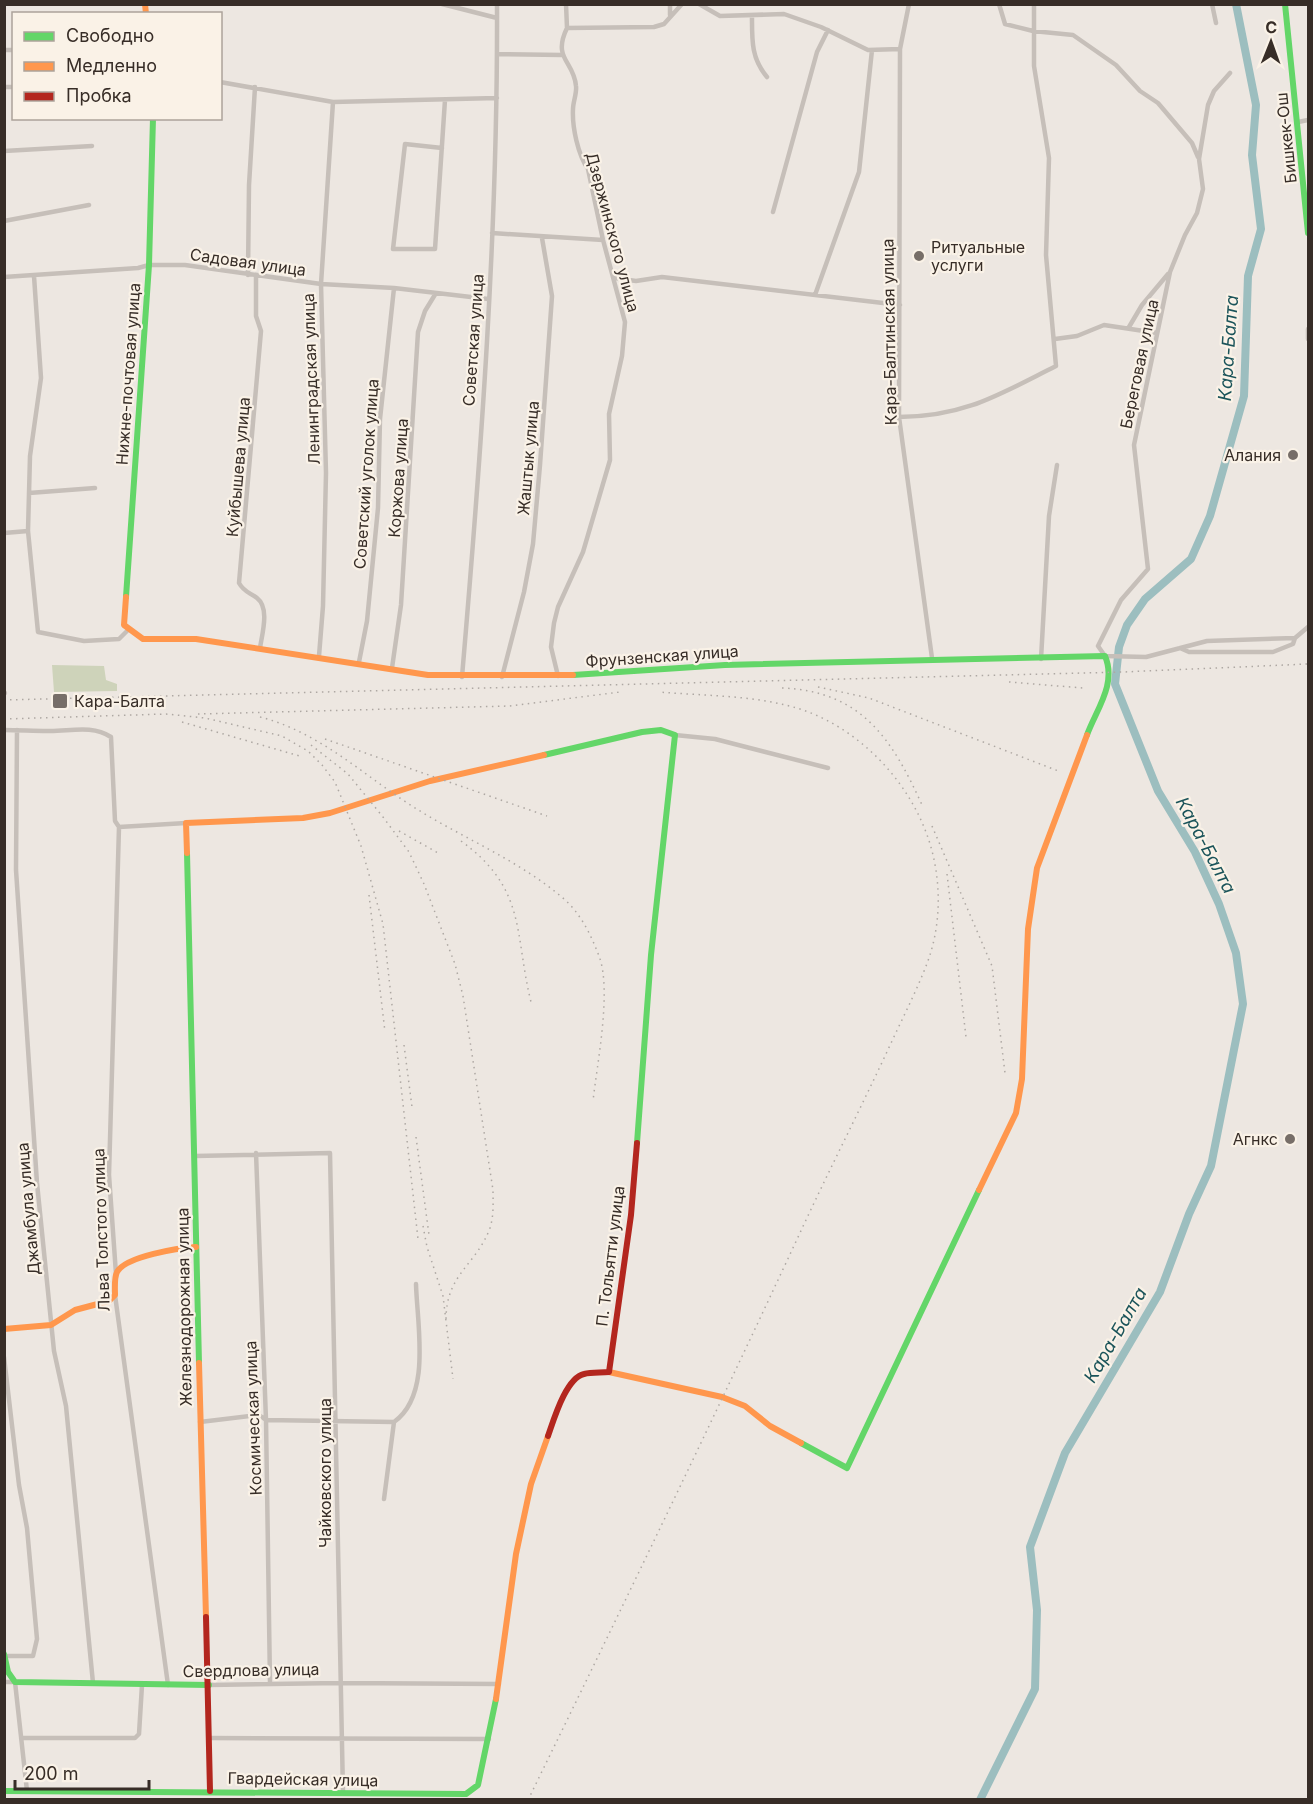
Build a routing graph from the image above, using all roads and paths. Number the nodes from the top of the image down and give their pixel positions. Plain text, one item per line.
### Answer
1 (442, 4) edge
2 (497, 4) edge
3 (566, 4) edge
4 (670, 4) edge
5 (682, 4) edge
6 (699, 4) edge
7 (909, 4) edge
8 (999, 4) edge
9 (1034, 4) edge
10 (1212, 4) edge
11 (1285, 4) edge
12 (670, 15) junction
13 (752, 16) junction
14 (497, 18) junction
15 (1216, 23) dead end
16 (567, 28) junction
17 (828, 30) junction
18 (1033, 31) junction
19 (900, 49) junction
20 (872, 50) junction
21 (497, 54) junction
22 (562, 55) junction
23 (1230, 74) dead end
24 (767, 76) dead end
25 (222, 82) edge
26 (255, 87) junction
27 (497, 98) junction
28 (445, 100) junction
29 (333, 102) junction
30 (153, 120) edge
31 (1308, 120) edge
32 (1298, 122) junction
33 (92, 146) dead end
34 (442, 147) junction
35 (4, 151) edge
36 (1199, 159) junction
37 (89, 205) dead end
38 (773, 212) dead end
39 (4, 220) edge
40 (1308, 232) edge
41 (492, 233) junction
42 (542, 238) junction
43 (603, 240) junction
44 (149, 265) junction
45 (1170, 272) junction
46 (248, 275) junction
47 (34, 276) junction
48 (4, 277) edge
49 (256, 277) junction
50 (615, 278) junction
51 (321, 284) junction
52 (394, 288) junction
53 (436, 293) junction
54 (815, 295) junction
55 (488, 299) junction
56 (900, 305) junction
57 (1129, 327) junction
58 (1308, 329) edge
59 (1157, 333) junction
60 (1055, 339) junction
61 (1308, 339) edge
62 (900, 417) junction
63 (1057, 465) dead end
64 (95, 488) dead end
65 (29, 493) junction
66 (28, 531) junction
67 (4, 533) edge
68 (1308, 627) edge
69 (128, 630) junction
70 (1295, 638) junction
71 (260, 648) junction
72 (1180, 648) junction
73 (319, 656) junction
74 (1105, 656) junction
75 (932, 658) junction
76 (1041, 659) junction
77 (359, 662) junction
78 (392, 668) junction
79 (558, 676) junction
80 (462, 677) junction
81 (502, 677) junction
82 (4, 730) edge
83 (17, 730) junction
84 (675, 735) junction
85 (828, 768) dead end
86 (186, 823) junction
87 (119, 827) junction
88 (256, 1153) junction
89 (195, 1156) junction
90 (196, 1247) junction
91 (116, 1274) junction
92 (416, 1284) dead end
93 (115, 1295) junction
94 (51, 1324) junction
95 (4, 1329) edge
96 (4, 1357) edge
97 (609, 1372) junction
98 (337, 1419) junction
99 (266, 1420) junction
100 (200, 1422) junction
101 (394, 1422) junction
102 (384, 1499) dead end
103 (5, 1655) edge
104 (4, 1682) edge
105 (15, 1682) junction
106 (93, 1683) junction
107 (270, 1683) junction
108 (339, 1683) junction
109 (168, 1684) junction
110 (499, 1684) junction
111 (142, 1685) junction
112 (209, 1685) junction
113 (343, 1737) junction
114 (21, 1738) junction
115 (209, 1738) junction
116 (489, 1739) junction
117 (4, 1791) edge
118 (27, 1791) junction
119 (74, 1791) junction
120 (210, 1791) junction
121 (343, 1793) junction
122 (274, 1796) edge
123 (319, 1796) edge
124 (458, 1797) edge
125 (74, 1800) edge
126 (210, 1800) edge

1 - 14 street
2 - 14 street, Советская улица
3 - 16 street
4 - 12 street
5 - 12 street
6 - 13 street
7 - 19 street, Кара-Балтинская улица
8 - 18 street
9 - 18 street
10 - 15 street
11 - 32 main road, Бишкек-Ош
12 - 16 street
13 - 17 street
13 - 24 street
14 - 21 street, Советская улица
16 - 22 street, Дзержинского улица
17 - 20 street
17 - 38 street
18 - 36 street
18 - 60 street
19 - 20 street
19 - 56 street, Кара-Балтинская улица
20 - 54 street
21 - 22 street
21 - 27 street, Советская улица
22 - 43 street, Дзержинского улица
23 - 36 street, Береговая улица
25 - 26 street
26 - 29 street
26 - 46 street
27 - 28 street
27 - 41 street, Советская улица
28 - 29 street
28 - 34 street
29 - 51 street, Ленинградская улица
30 - 44 main road, Нижне-почтовая улица
31 - 32 street
32 - 40 main road, Бишкек-Ош
33 - 35 street
34 - 34 street
36 - 45 street, Береговая улица
37 - 39 street
41 - 42 street
41 - 55 street, Советская улица
42 - 43 street
42 - 81 street, Жаштык улица
43 - 50 street, Дзержинского улица
44 - 46 street, Садовая улица
44 - 47 street, Садовая улица
44 - 69 main road, Нижне-почтовая улица
45 - 57 street
45 - 59 street, Береговая улица
46 - 49 street, Садовая улица
47 - 48 street, Садовая улица
47 - 65 street
49 - 51 street, Садовая улица
49 - 71 street, Куйбышева улица
50 - 54 street
50 - 79 street, Дзержинского улица
51 - 52 street, Садовая улица
51 - 73 street, Ленинградская улица
52 - 53 street, Садовая улица
52 - 77 street, Советский уголок улица
53 - 55 street, Садовая улица
53 - 78 street, Коржова улица
54 - 56 street
55 - 80 street, Советская улица
56 - 62 street, Кара-Балтинская улица
57 - 59 street
57 - 60 street
58 - 61 street
59 - 74 street, Береговая улица
60 - 62 street
62 - 75 street, Кара-Балтинская улица
63 - 76 street
64 - 65 street
65 - 66 street
66 - 67 street
66 - 69 street
68 - 70 street
69 - 71 main road, Фрунзенская улица
70 - 72 street, Фрунзенская улица
70 - 72 street
71 - 73 main road, Фрунзенская улица
72 - 74 street, Фрунзенская улица
73 - 77 main road, Фрунзенская улица
74 - 76 main road, Фрунзенская улица
74 - 97 main road
75 - 76 main road, Фрунзенская улица
75 - 79 main road, Фрунзенская улица
77 - 78 main road, Фрунзенская улица
78 - 80 main road, Фрунзенская улица
79 - 81 main road, Фрунзенская улица
80 - 81 main road, Фрунзенская улица
82 - 83 street
83 - 87 street, Льва Толстого улица
83 - 94 street, Джамбула улица
84 - 85 street
84 - 86 main road
84 - 97 main road, П. Тольятти улица
86 - 87 street
86 - 89 main road, Железнодорожная улица
87 - 91 street, Льва Толстого улица
88 - 89 street
88 - 98 street, Чайковского улица
88 - 99 street, Космическая улица
89 - 90 main road, Железнодорожная улица
90 - 91 main road
90 - 100 main road, Железнодорожная улица
91 - 93 main road, Льва Толстого улица
92 - 101 street
93 - 94 main road
93 - 109 street, Льва Толстого улица
94 - 95 main road
94 - 106 street, Джамбула улица
96 - 103 street
97 - 110 main road
98 - 99 street
98 - 101 street
98 - 108 street, Чайковского улица
99 - 100 street
99 - 107 street, Космическая улица
100 - 112 main road, Железнодорожная улица
101 - 102 street
103 - 105 main road
104 - 105 street, Свердлова улица
105 - 106 main road, Свердлова улица
105 - 114 street
106 - 111 main road, Свердлова улица
107 - 108 street, Свердлова улица
107 - 112 street, Свердлова улица
108 - 110 street, Свердлова улица
108 - 113 street, Чайковского улица
109 - 111 main road, Свердлова улица
109 - 112 main road, Свердлова улица
110 - 116 main road
111 - 114 street
112 - 115 main road, Железнодорожная улица
113 - 115 street
113 - 116 street
113 - 121 street, Чайковского улица
114 - 118 street
115 - 120 main road, Железнодорожная улица
116 - 124 main road, Гвардейская улица
117 - 118 main road, Гвардейская улица
118 - 119 main road, Гвардейская улица
119 - 120 main road, Гвардейская улица
119 - 125 street
120 - 122 main road, Гвардейская улица
120 - 126 street
121 - 123 main road, Гвардейская улица
121 - 124 main road, Гвардейская улица
122 - 123 main road, Гвардейская улица

